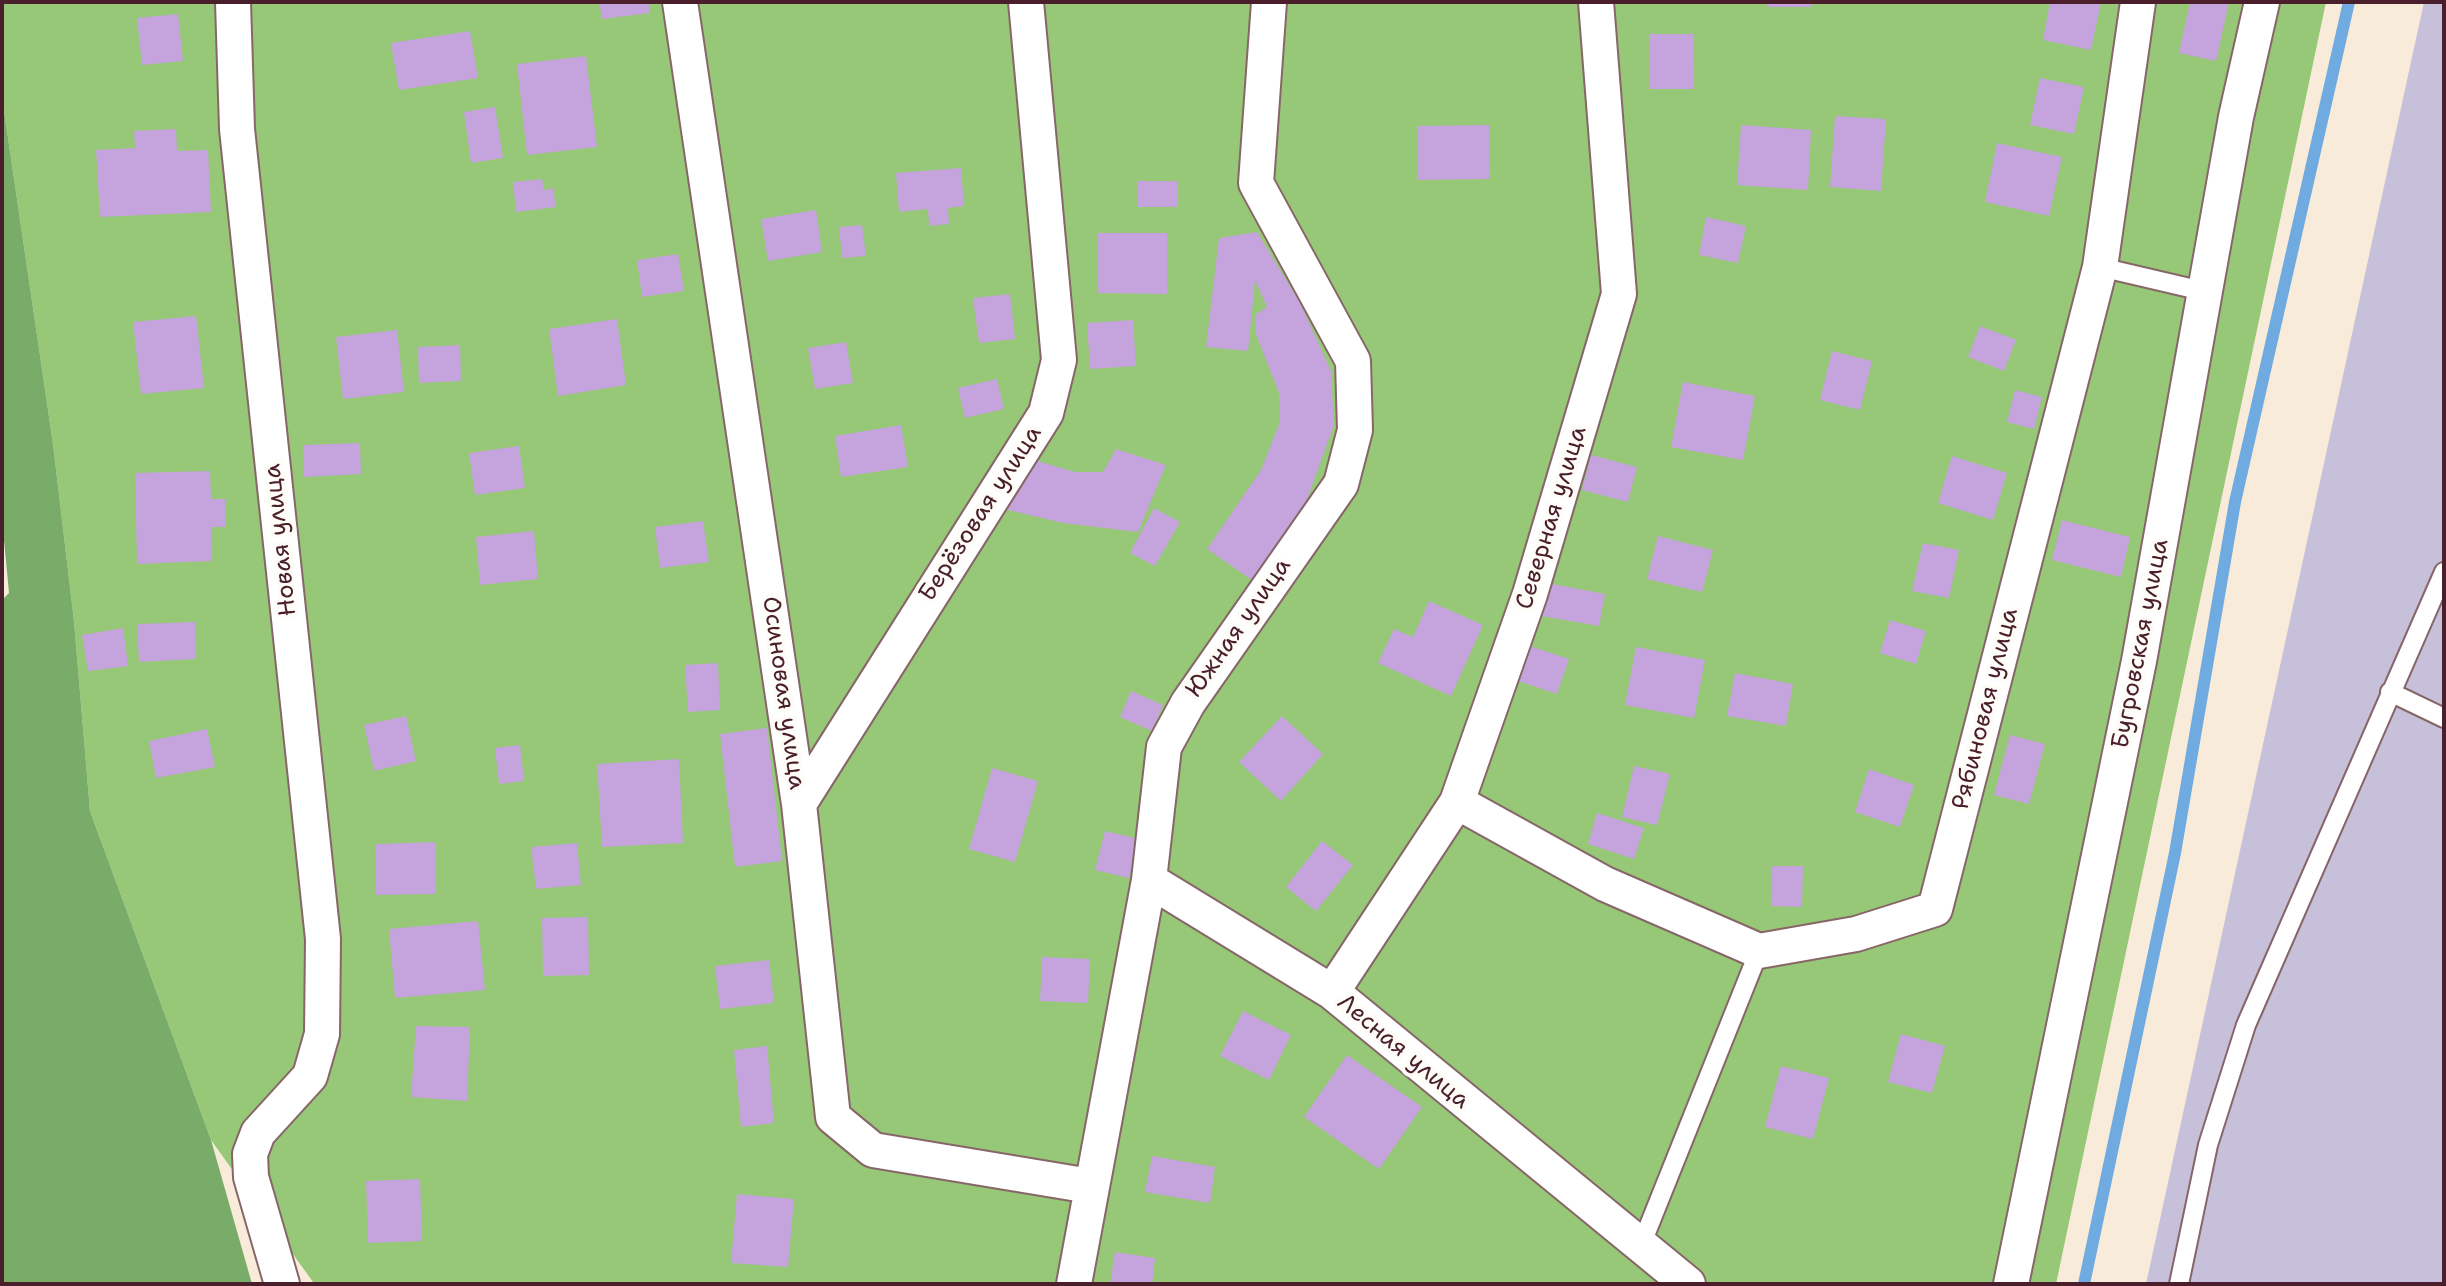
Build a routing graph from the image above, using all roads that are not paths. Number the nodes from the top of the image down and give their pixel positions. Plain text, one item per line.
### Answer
1 (233, 2) edge
2 (680, 2) edge
3 (1026, 2) edge
4 (1269, 2) edge
5 (1596, 2) edge
6 (2138, 2) edge
7 (2262, 2) edge
8 (2100, 267) junction
9 (2207, 292) junction
10 (2444, 572) edge
11 (2390, 692) junction
12 (2444, 718) edge
13 (1457, 802) junction
14 (799, 804) junction
15 (1149, 880) junction
16 (1759, 951) junction
17 (1332, 992) junction
18 (1090, 1186) junction
19 (1640, 1248) junction
20 (282, 1284) edge
21 (1074, 1284) edge
22 (1688, 1284) edge
23 (2011, 1284) edge
24 (2179, 1284) edge

1 - 20 street, Новая улица
2 - 14 street, Осиновая улица
3 - 14 street, Берёзовая улица
4 - 15 street, Южная улица
5 - 13 street, Северная улица
6 - 8 street, Рябиновая улица
7 - 9 street, Бугровская улица
8 - 9 lane
8 - 16 street, Рябиновая улица
9 - 23 street, Бугровская улица
10 - 11 lane
11 - 12 lane
11 - 24 lane
13 - 16 street
13 - 17 street, Северная улица
14 - 18 street, Осиновая улица
15 - 17 street, Лесная улица
15 - 18 street, Южная улица
16 - 19 lane
17 - 19 street, Лесная улица
18 - 21 street, Южная улица
19 - 22 street, Лесная улица

